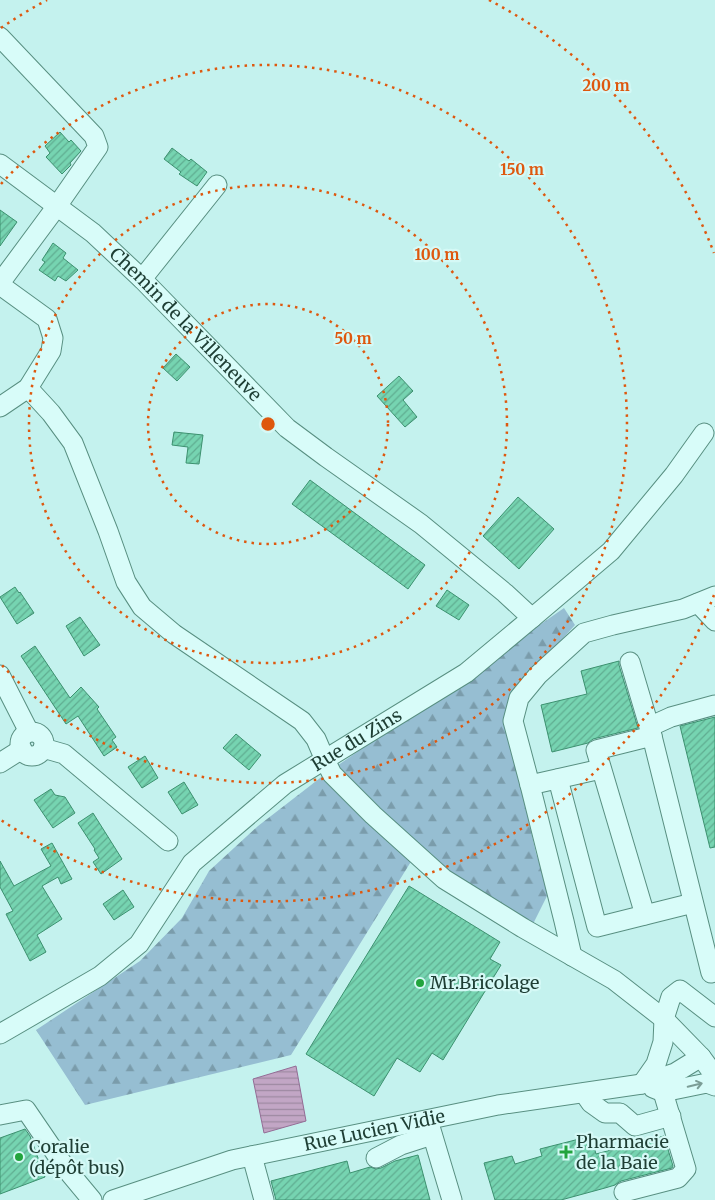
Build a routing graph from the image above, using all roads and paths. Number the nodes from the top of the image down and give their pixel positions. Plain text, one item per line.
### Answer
1 (0, 37) edge
2 (0, 164) edge
3 (218, 185) dead end
4 (56, 206) junction
5 (142, 279) junction
6 (0, 284) edge
7 (28, 388) junction
8 (0, 407) edge
9 (704, 433) dead end
10 (706, 600) edge
11 (532, 618) junction
12 (715, 621) edge
13 (630, 662) dead end
14 (0, 674) edge
15 (715, 705) edge
16 (650, 731) junction
17 (25, 740) junction
18 (325, 760) junction
19 (0, 763) edge
20 (601, 769) junction
21 (558, 779) junction
22 (530, 785) junction
23 (168, 841) dead end
24 (693, 903) junction
25 (644, 915) junction
26 (572, 956) junction
27 (711, 973) dead end
28 (715, 1017) edge
29 (664, 1019) junction
30 (0, 1034) edge
31 (700, 1057) junction
32 (715, 1076) edge
33 (642, 1084) junction
34 (715, 1086) edge
35 (663, 1092) junction
36 (584, 1093) junction
37 (0, 1115) edge
38 (671, 1116) junction
39 (430, 1128) junction
40 (252, 1156) junction
41 (376, 1158) dead end
42 (624, 1192) dead end
43 (92, 1200) edge
44 (113, 1200) edge
45 (264, 1200) edge
46 (452, 1200) edge

1 - 4 street
2 - 4 street, Chemin de la Villeneuve
3 - 5 street
4 - 5 street, Chemin de la Villeneuve
4 - 6 street
5 - 11 street, Chemin de la Villeneuve
6 - 7 street
7 - 8 street
7 - 18 street
9 - 11 street, Rue du Zins
10 - 12 street
10 - 22 street
11 - 18 street, Rue du Zins
13 - 16 street
14 - 17 street
15 - 16 street
16 - 20 street
16 - 24 street
17 - 19 street
17 - 23 street
18 - 26 street
18 - 30 street, Rue du Zins
20 - 21 street
20 - 25 street
21 - 22 street
21 - 25 street
22 - 26 street
24 - 25 street
24 - 27 street
26 - 29 street
28 - 29 street
29 - 31 street
29 - 33 street
31 - 32 street
31 - 33 street, Rue Lucien Vidie
33 - 35 street, Rue Lucien Vidie
33 - 36 street, Rue Lucien Vidie
35 -> 34 street
35 - 38 street
36 - 38 street
36 - 39 street, Rue Lucien Vidie
37 - 43 street
38 - 42 street
39 - 40 street, Rue Lucien Vidie
39 - 41 street
39 - 46 street
40 - 44 street, Rue Lucien Vidie
40 - 45 street

